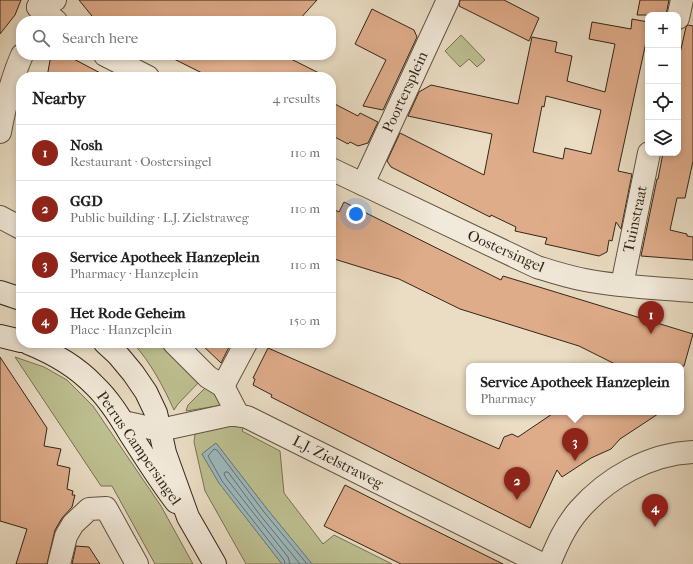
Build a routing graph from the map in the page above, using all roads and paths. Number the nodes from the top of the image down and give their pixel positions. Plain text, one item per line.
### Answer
1 (448, 0) edge
2 (682, 0) edge
3 (41, 7) edge
4 (679, 12) edge
5 (51, 16) edge
6 (20, 60) edge
7 (115, 60) edge
8 (138, 72) edge
9 (0, 132) edge
10 (648, 156) edge
11 (336, 174) edge
12 (363, 184) junction
13 (0, 217) edge
14 (16, 225) edge
15 (622, 285) junction
16 (693, 291) edge
17 (0, 292) edge
18 (16, 297) edge
19 (0, 336) edge
20 (16, 340) edge
21 (41, 348) edge
22 (110, 348) edge
23 (179, 348) edge
24 (243, 348) edge
25 (223, 386) junction
26 (238, 415) junction
27 (123, 422) junction
28 (160, 430) junction
29 (693, 452) edge
30 (188, 517) junction
31 (58, 564) edge
32 (137, 564) edge
33 (215, 564) edge
34 (542, 564) edge
35 (549, 564) edge

1 - 12 street, Poortersplein
2 - 4 street
3 - 5 street
6 - 9 street
7 - 8 street
10 - 15 street, Tuinstraat
11 - 12 street, Oostersingel
12 - 15 street, Oostersingel
13 - 14 street
15 - 16 street, Oostersingel
17 - 18 street
19 - 20 street
21 - 27 street, Petrus Campersingel
22 - 28 street, Petrus Campersingel
23 - 25 street
24 - 25 street
25 - 26 street
26 - 28 street, L.J. Zielstraweg
26 - 34 street, L.J. Zielstraweg
27 - 28 street, L.J. Zielstraweg
27 - 30 street, Petrus Campersingel
28 - 30 street, Petrus Campersingel
29 - 35 street
30 - 33 street, Petrus Campersingel
31 - 32 street

